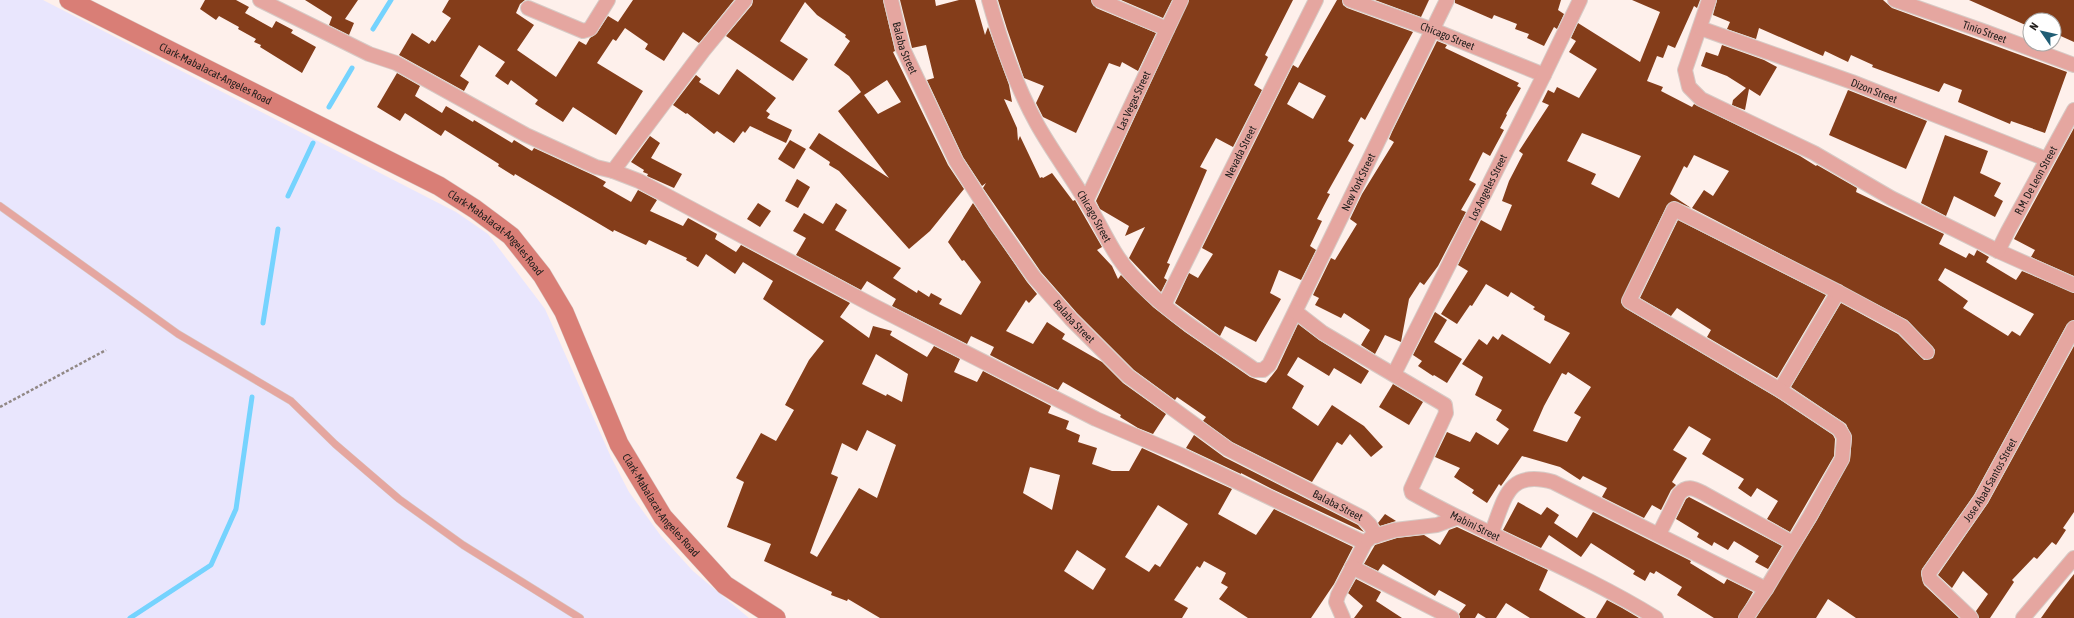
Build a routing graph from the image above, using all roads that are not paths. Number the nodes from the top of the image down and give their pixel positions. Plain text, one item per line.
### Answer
1 (69, 0) edge
2 (260, 0) edge
3 (608, 0) edge
4 (745, 0) edge
5 (891, 0) edge
6 (990, 0) edge
7 (1099, 0) edge
8 (1181, 0) edge
9 (1316, 0) edge
10 (1350, 0) edge
11 (1447, 0) edge
12 (1580, 0) edge
13 (1709, 0) edge
14 (1895, 0) edge
15 (528, 8) dead end
16 (1700, 28) junction
17 (1167, 29) junction
18 (1433, 30) junction
19 (2074, 66) edge
20 (1544, 75) junction
21 (2074, 110) edge
22 (2046, 159) junction
23 (613, 170) junction
24 (1086, 201) junction
25 (0, 206) edge
26 (1998, 251) junction
27 (2074, 284) edge
28 (1838, 292) junction
29 (1164, 305) junction
30 (1296, 312) junction
31 (2074, 328) edge
32 (1927, 352) dead end
33 (1269, 365) joint
34 (1394, 374) junction
35 (1780, 390) junction
36 (1456, 518) junction
37 (1491, 534) junction
38 (1659, 534) junction
39 (1371, 539) junction
40 (1794, 543) junction
41 (2074, 558) edge
42 (1352, 567) junction
43 (1766, 589) junction
44 (580, 618) edge
45 (776, 618) edge
46 (1343, 618) edge
47 (1452, 618) edge
48 (1656, 618) edge
49 (1746, 618) edge
50 (1971, 618) edge
51 (2023, 618) edge

1 - 45 main road, Clark-Mabalacat-Angeles Road
2 - 23 street, Balaba Street
3 - 15 street
4 - 23 street
5 - 39 street, Balaba Street
6 - 24 street, Chicago Street
7 - 17 street
8 - 17 street, Las Vegas Street
9 - 29 street, Nevada Street
10 - 18 street, Chicago Street
11 - 18 street, New York Street
12 - 20 street, Los Angeles Street
13 - 16 street
14 - 19 street, Tinio Street
16 - 22 street, Dizon Street
16 - 26 street
17 - 24 street, Las Vegas Street
18 - 20 street, Chicago Street
18 - 30 street, New York Street
20 - 34 street, Los Angeles Street
21 - 22 street, R.M. De Leon Street
22 - 26 street, R.M. De Leon Street
23 - 39 street, Balaba Street
24 - 29 street, Chicago Street
25 - 44 lane
26 - 27 street
28 - 32 street
28 - 35 street
28 - 35 street
29 - 33 street, Chicago Street
30 - 33 street, New York Street
30 - 34 street
31 - 50 street, Jose Abad Santos Street
34 - 36 street, Mabini Street
35 - 40 street
36 - 37 street, Mabini Street
36 - 39 street
37 - 38 street
37 - 48 street, Mabini Street
38 - 40 street
38 - 43 street
39 - 42 street
40 - 43 street
41 - 51 street
42 - 46 street
42 - 47 street
43 - 49 street

